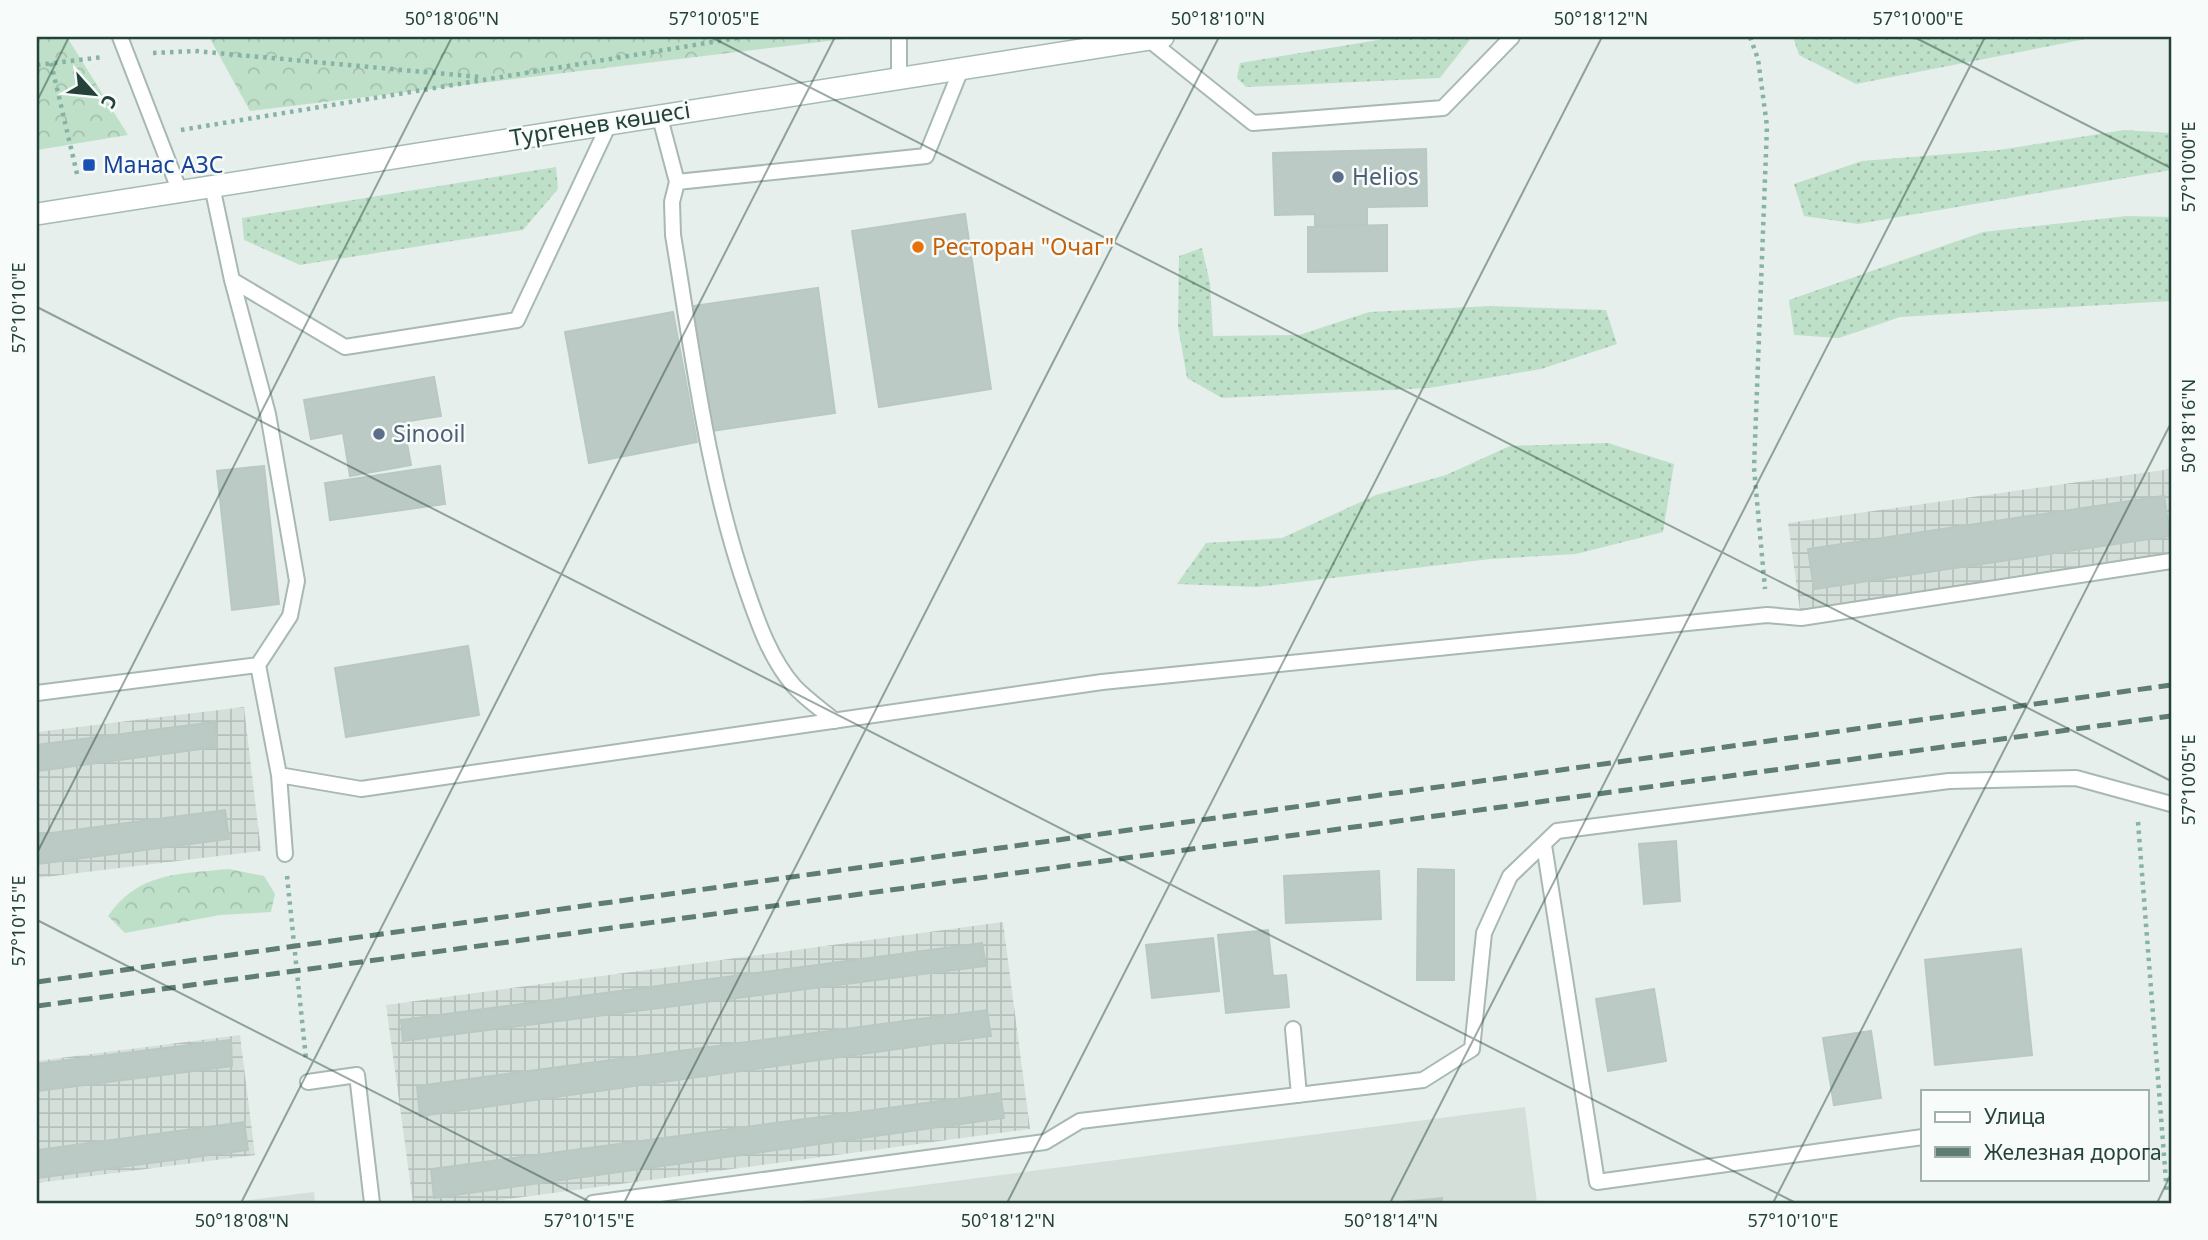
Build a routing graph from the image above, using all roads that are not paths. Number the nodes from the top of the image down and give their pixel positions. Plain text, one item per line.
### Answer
1 (120, 37) edge
2 (898, 37) edge
3 (1512, 37) edge
4 (1155, 38) edge
5 (962, 67) junction
6 (899, 76) junction
7 (659, 114) junction
8 (610, 122) junction
9 (677, 182) junction
10 (212, 186) junction
11 (180, 192) junction
12 (37, 214) edge
13 (232, 280) junction
14 (2171, 561) edge
15 (258, 664) junction
16 (37, 693) edge
17 (835, 721) junction
18 (279, 775) junction
19 (2171, 804) edge
20 (1544, 845) junction
21 (285, 854) road end
22 (1293, 1029) dead end
23 (308, 1082) road end
24 (1299, 1095) junction
25 (1921, 1137) edge
26 (372, 1203) edge
27 (593, 1203) edge

1 - 11 lane
2 - 6 lane
3 - 4 lane
4 - 5 main road, Тургенев көшесі
5 - 6 main road, Тургенев көшесі
5 - 9 lane
6 - 7 main road, Тургенев көшесі
7 - 8 main road, Тургенев көшесі
7 - 9 lane
8 - 10 main road, Тургенев көшесі
8 - 13 lane
9 - 17 lane
10 - 11 main road, Тургенев көшесі
10 - 13 lane
11 - 12 main road, Тургенев көшесі
13 - 15 lane
14 - 17 lane
15 - 16 lane
15 - 18 lane
17 - 18 lane
18 - 21 lane
19 - 20 lane
20 - 24 lane
20 - 25 lane
22 - 24 lane
23 - 26 lane
24 - 27 lane

